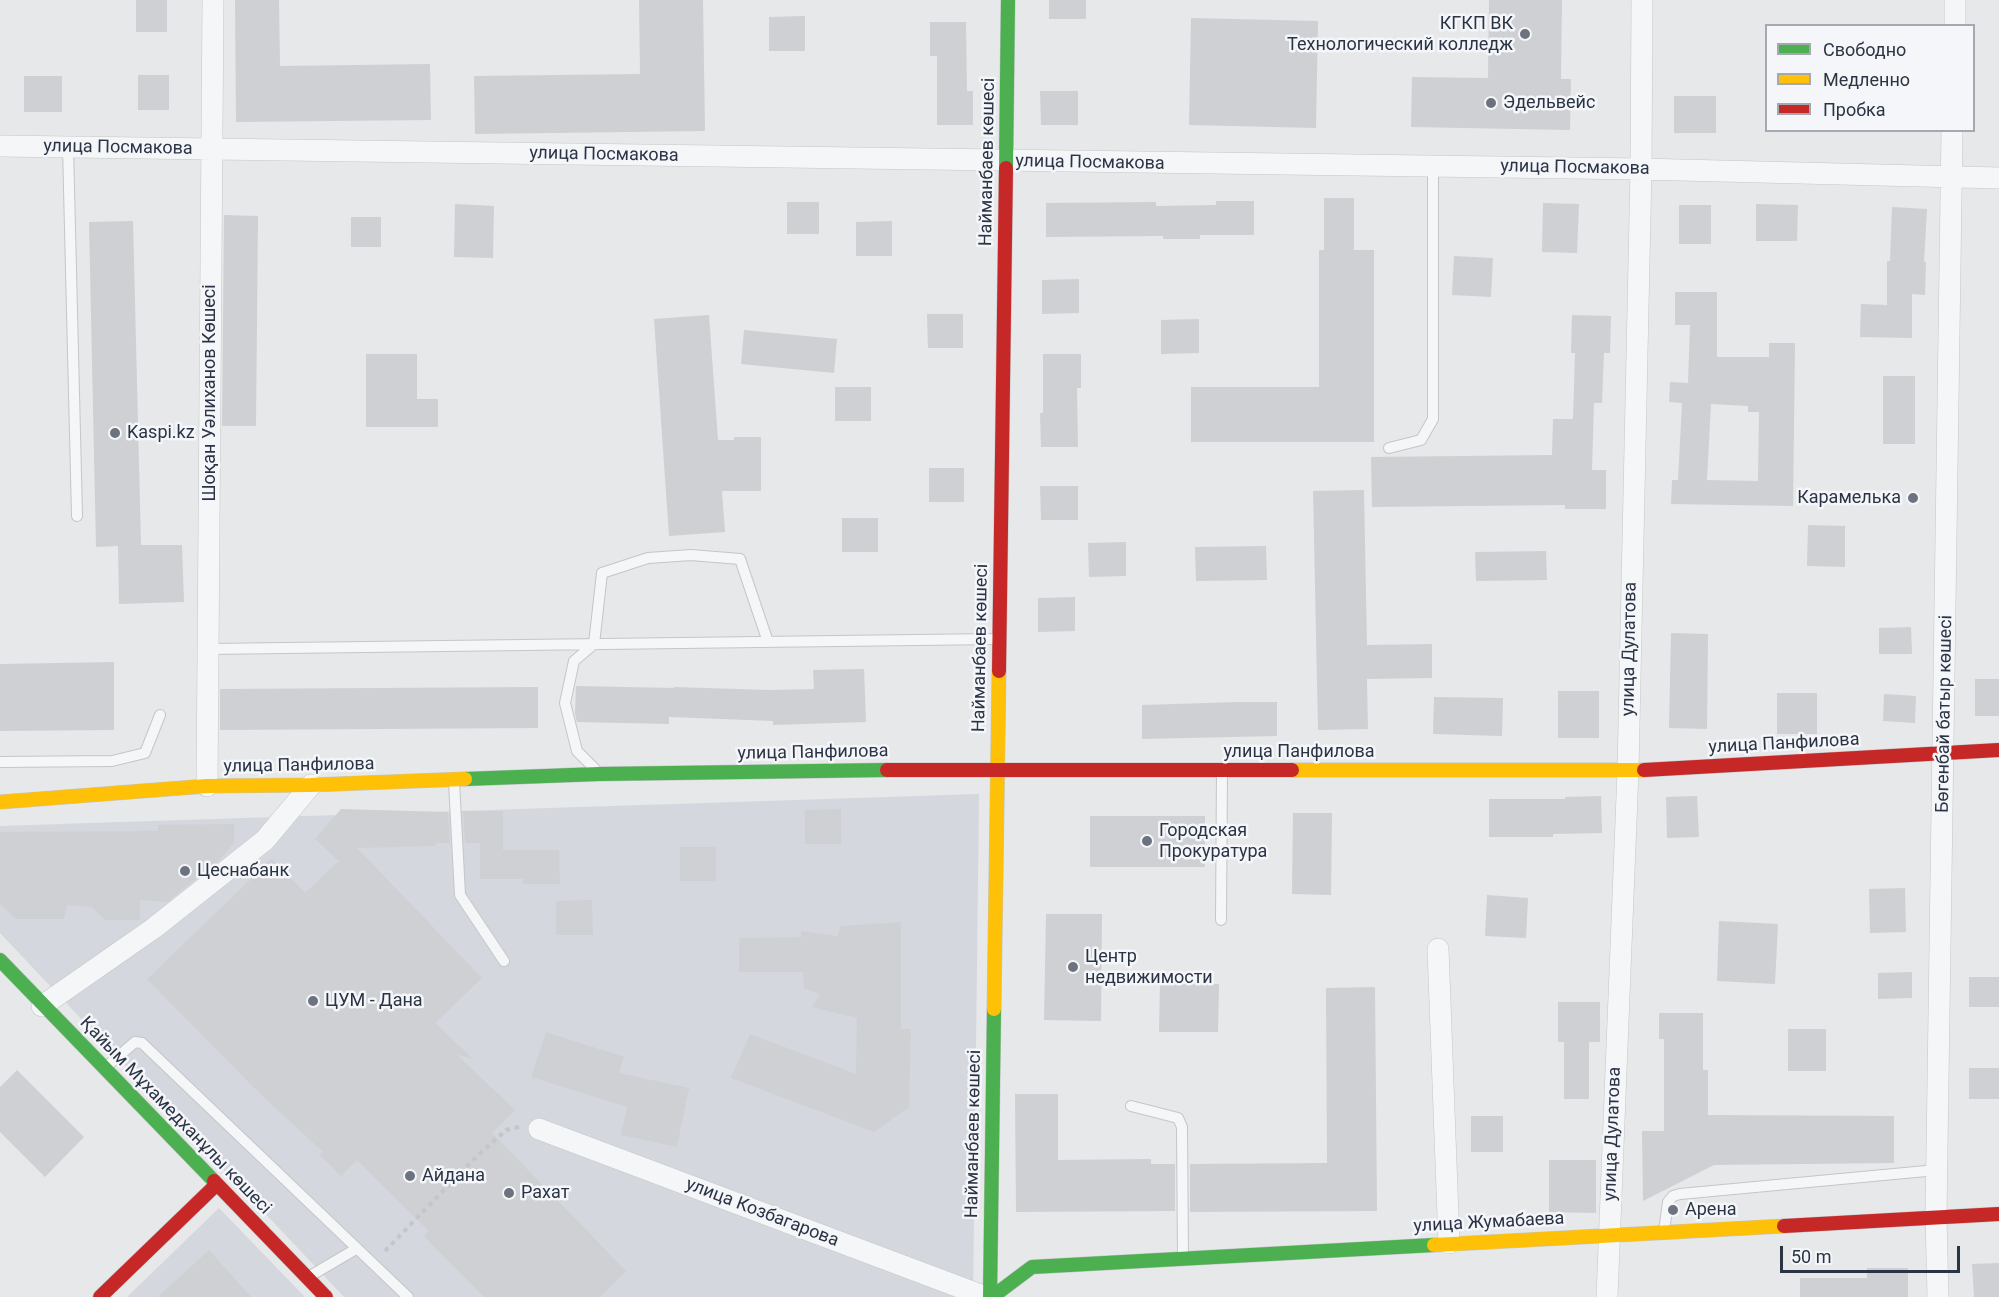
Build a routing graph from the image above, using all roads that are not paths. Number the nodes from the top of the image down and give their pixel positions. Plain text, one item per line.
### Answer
1 (213, 0) edge
2 (1008, 0) edge
3 (1642, 0) edge
4 (1955, 0) edge
5 (1955, 24) edge
6 (1952, 132) edge
7 (0, 146) edge
8 (68, 147) junction
9 (211, 149) junction
10 (1005, 162) junction
11 (1433, 167) junction
12 (1641, 169) junction
13 (1951, 178) junction
14 (1999, 178) edge
15 (1389, 448) dead end
16 (77, 516) dead end
17 (999, 639) junction
18 (768, 642) junction
19 (594, 644) junction
20 (208, 649) junction
21 (160, 714) dead end
22 (1999, 750) edge
23 (1945, 753) junction
24 (0, 762) edge
25 (998, 769) junction
26 (1222, 770) junction
27 (1628, 771) junction
28 (599, 774) junction
29 (454, 779) junction
30 (311, 785) junction
31 (207, 786) junction
32 (0, 802) edge
33 (1221, 920) dead end
34 (1438, 949) dead end
35 (0, 960) edge
36 (504, 961) dead end
37 (42, 1006) junction
38 (104, 1069) junction
39 (1131, 1106) dead end
40 (539, 1129) road end
41 (1937, 1170) junction
42 (217, 1184) junction
43 (1999, 1214) edge
44 (1936, 1217) junction
45 (1664, 1232) junction
46 (1609, 1234) junction
47 (1449, 1243) junction
48 (356, 1250) junction
49 (1183, 1258) junction
50 (307, 1278) junction
51 (100, 1297) edge
52 (326, 1297) edge
53 (408, 1297) edge
54 (989, 1297) edge
55 (1607, 1297) edge
56 (1938, 1297) edge

1 - 9 street, Шоқан Уәлиханов Көшесі
2 - 10 street, Найманбаев көшесі
3 - 12 street, улица Дулатова
4 - 5 street
6 - 13 street, Бөгенбай батыр көшесі
7 - 8 street, улица Посмакова
8 - 9 street, улица Посмакова
8 - 16 lane
9 - 10 street, улица Посмакова
9 - 20 street, Шоқан Уәлиханов Көшесі
10 - 11 street, улица Посмакова
10 - 17 street, Найманбаев көшесі
11 - 12 street, улица Посмакова
11 - 15 lane
12 - 13 street, улица Посмакова
12 - 27 street, улица Дулатова
13 - 14 street, улица Посмакова
13 - 23 street, Бөгенбай батыр көшесі
17 - 18 lane
17 - 25 street, Найманбаев көшесі
18 - 19 lane
18 - 19 lane
19 - 20 lane
19 - 28 lane
20 - 31 street, Шоқан Уәлиханов Көшесі
21 - 24 lane
22 - 23 street, улица Панфилова
23 - 27 street, улица Панфилова
23 - 41 street, Бөгенбай батыр көшесі
25 - 26 street, улица Панфилова
25 - 28 street, улица Панфилова
25 - 54 street, Найманбаев көшесі
26 - 27 street, улица Панфилова
26 - 33 lane
27 - 46 street, улица Дулатова
28 - 29 street, улица Панфилова
29 - 30 street, улица Панфилова
29 - 36 lane
30 - 31 street, улица Панфилова
30 - 37 street
31 - 32 street, улица Панфилова
34 - 47 street
35 - 37 street, Қайым Мұхамедханұлы көшесі
37 - 38 street, Қайым Мұхамедханұлы көшесі
38 - 42 street, Қайым Мұхамедханұлы көшесі
38 - 48 lane
39 - 49 lane
40 - 54 street, улица Козбагарова
41 - 44 street, Бөгенбай батыр көшесі
41 - 45 lane
42 - 50 street, Қайым Мұхамедханұлы көшесі
42 - 51 street
43 - 44 street, улица Жумабаева
44 - 45 street, улица Жумабаева
44 - 56 street, Бөгенбай батыр көшесі
45 - 46 street, улица Жумабаева
46 - 47 street, улица Жумабаева
46 - 55 street, улица Дулатова
47 - 49 street, улица Жумабаева
48 - 50 lane
48 - 53 lane
49 - 54 street, улица Жумабаева
50 - 52 street, Қайым Мұхамедханұлы көшесі

